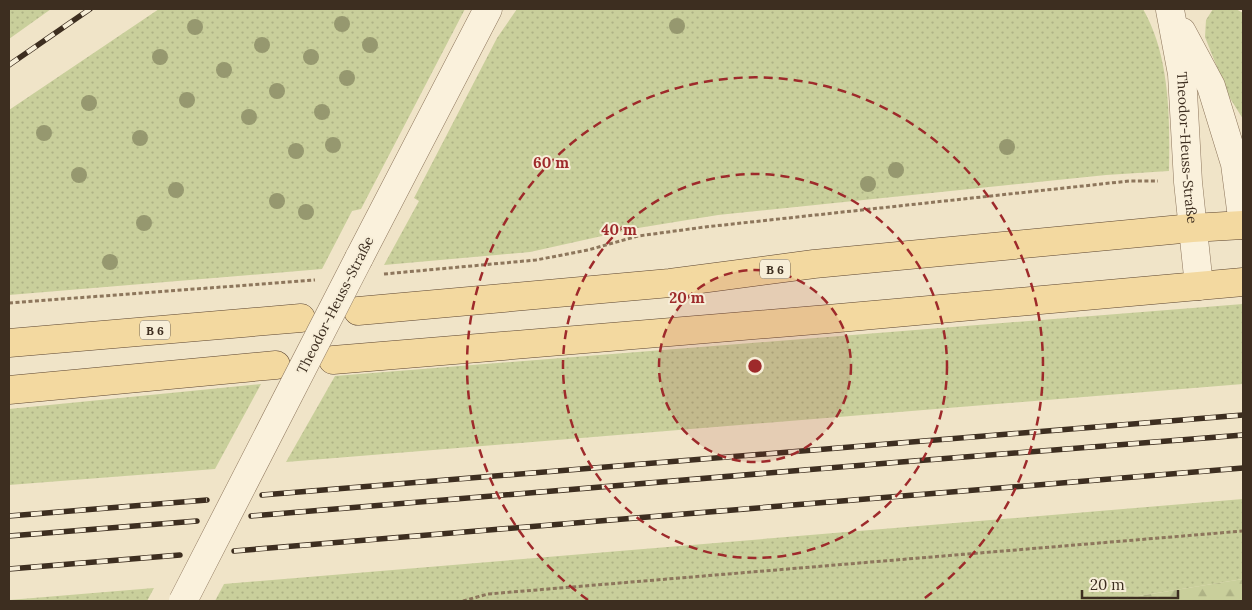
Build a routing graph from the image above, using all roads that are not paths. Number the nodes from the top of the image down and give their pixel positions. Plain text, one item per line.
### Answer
1 (488, 9) edge
2 (1170, 9) edge
3 (1221, 119) junction
4 (1243, 140) edge
5 (1243, 225) edge
6 (1192, 228) junction
7 (1243, 282) edge
8 (1199, 286) junction
9 (358, 311) dead end
10 (301, 318) dead end
11 (9, 343) edge
12 (333, 360) dead end
13 (276, 365) dead end
14 (9, 390) edge
15 (183, 601) edge

1 - 15 street, Theodor-Heuss-Straße, bridge
2 - 3 street, Theodor-Heuss-Straße
2 - 6 street, Theodor-Heuss-Straße
3 - 4 street
3 - 5 street, Theodor-Heuss-Straße
5 - 6 main road, B 6
6 - 8 street, Theodor-Heuss-Straße
6 - 9 main road, B 6
7 - 8 main road
8 - 12 main road
10 - 11 main road, B 6
13 - 14 main road

